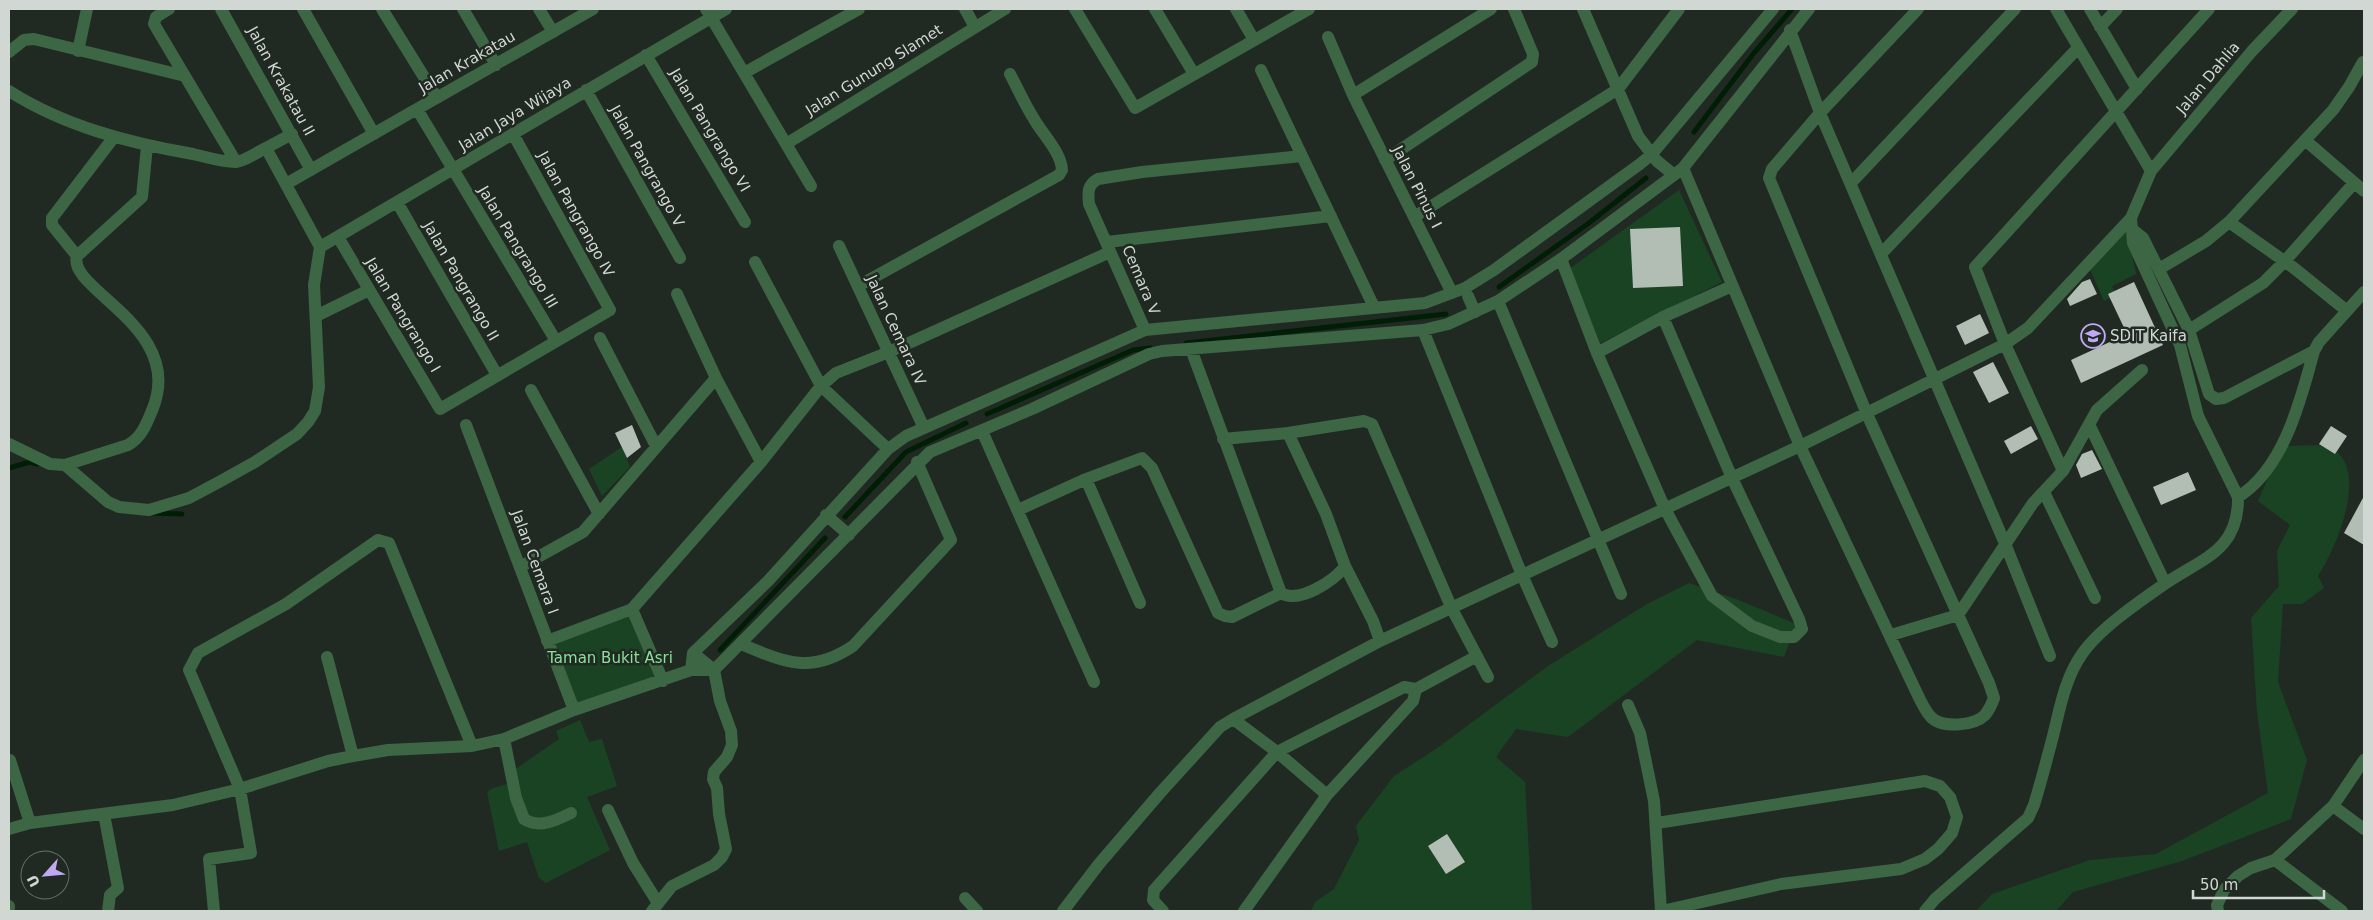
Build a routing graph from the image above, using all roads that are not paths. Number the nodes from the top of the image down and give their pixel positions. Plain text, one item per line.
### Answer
1 (87, 9) edge
2 (169, 9) edge
3 (222, 9) edge
4 (303, 9) edge
5 (382, 9) edge
6 (463, 9) edge
7 (540, 9) edge
8 (593, 9) edge
9 (726, 9) edge
10 (859, 9) edge
11 (965, 9) edge
12 (1005, 9) edge
13 (1075, 9) edge
14 (1155, 9) edge
15 (1236, 9) edge
16 (1308, 9) edge
17 (1490, 9) edge
18 (1514, 9) edge
19 (1678, 9) edge
20 (1773, 9) edge
21 (1809, 9) edge
22 (1918, 9) edge
23 (2015, 9) edge
24 (2056, 9) edge
25 (2090, 9) edge
26 (2117, 9) edge
27 (2209, 9) edge
28 (2292, 9) edge
29 (1587, 11) edge
30 (709, 13) edge
31 (975, 27) junction
32 (2100, 27) junction
33 (1790, 30) junction
34 (553, 32) junction
35 (1328, 37) dead end
36 (1254, 40) junction
37 (2078, 48) junction
38 (9, 52) edge
39 (78, 52) junction
40 (646, 55) junction
41 (2364, 62) edge
42 (496, 65) junction
43 (1262, 70) dead end
44 (744, 73) junction
45 (1010, 74) dead end
46 (1194, 74) junction
47 (185, 76) junction
48 (1618, 89) junction
49 (2137, 89) junction
50 (586, 90) junction
51 (9, 91) edge
52 (1353, 95) junction
53 (437, 98) junction
54 (417, 109) junction
55 (2116, 112) junction
56 (1820, 113) junction
57 (292, 134) junction
58 (374, 134) junction
59 (513, 134) junction
60 (114, 138) junction
61 (2305, 140) junction
62 (786, 144) junction
63 (147, 146) junction
64 (266, 148) junction
65 (1302, 156) junction
66 (1654, 158) junction
67 (1385, 160) junction
68 (236, 162) junction
69 (311, 170) junction
70 (453, 170) junction
71 (1675, 171) junction
72 (2152, 171) junction
73 (1851, 183) junction
74 (286, 184) junction
75 (811, 186) dead end
76 (2359, 187) edge
77 (397, 202) junction
78 (1331, 216) junction
79 (1414, 217) junction
80 (745, 222) dead end
81 (2229, 222) junction
82 (2132, 224) junction
83 (338, 237) junction
84 (838, 246) dead end
85 (1108, 247) junction
86 (320, 248) junction
87 (1881, 254) junction
88 (77, 256) junction
89 (680, 258) dead end
90 (1561, 259) junction
91 (755, 262) dead end
92 (2284, 262) junction
93 (2160, 269) junction
94 (858, 286) junction
95 (1732, 286) junction
96 (369, 290) junction
97 (1467, 292) junction
98 (2364, 292) edge
99 (1452, 293) junction
100 (677, 294) dead end
101 (1498, 301) junction
102 (1374, 307) junction
103 (1477, 311) junction
104 (2346, 311) junction
105 (316, 316) junction
106 (1663, 317) junction
107 (1145, 330) junction
108 (1423, 330) junction
109 (2189, 330) junction
110 (600, 338) dead end
111 (556, 341) junction
112 (2005, 344) junction
113 (1191, 349) junction
114 (2314, 351) junction
115 (889, 352) junction
116 (1597, 353) junction
117 (2142, 370) dead end
118 (497, 375) junction
119 (716, 378) junction
120 (1935, 380) junction
121 (821, 386) junction
122 (531, 390) dead end
123 (1867, 414) junction
124 (2089, 424) junction
125 (466, 425) dead end
126 (924, 428) junction
127 (982, 431) junction
128 (1288, 433) junction
129 (1223, 439) junction
130 (9, 444) edge
131 (656, 446) junction
132 (1800, 446) junction
133 (888, 449) junction
134 (762, 462) junction
135 (918, 462) junction
136 (65, 465) junction
137 (2063, 471) junction
138 (1732, 478) junction
139 (1086, 479) junction
140 (2044, 492) junction
141 (2238, 497) junction
142 (1665, 509) junction
143 (1018, 510) junction
144 (599, 514) junction
145 (838, 525) junction
146 (1598, 542) junction
147 (2006, 546) junction
148 (1345, 566) junction
149 (520, 568) junction
150 (1522, 575) junction
151 (2165, 583) junction
152 (1281, 593) junction
153 (1621, 594) dead end
154 (2095, 598) dead end
155 (1140, 603) dead end
156 (632, 609) junction
157 (1452, 609) junction
158 (1958, 615) junction
159 (1377, 631) junction
160 (1891, 635) junction
161 (547, 641) junction
162 (1552, 642) dead end
163 (741, 644) junction
164 (693, 653) junction
165 (327, 656) dead end
166 (1477, 656) junction
167 (2050, 656) dead end
168 (691, 670) junction
169 (714, 670) junction
170 (1488, 677) dead end
171 (663, 681) junction
172 (1094, 682) dead end
173 (1416, 689) junction
174 (1628, 706) dead end
175 (574, 710) junction
176 (1232, 719) junction
177 (504, 739) junction
178 (472, 746) junction
179 (1277, 752) junction
180 (354, 756) junction
181 (10, 760) dead end
182 (2364, 760) edge
183 (240, 789) junction
184 (1327, 795) junction
185 (2333, 806) junction
186 (608, 810) dead end
187 (571, 812) dead end
188 (104, 814) junction
189 (30, 823) junction
190 (1656, 823) junction
191 (9, 829) edge
192 (2364, 829) edge
193 (2275, 860) junction
194 (965, 898) dead end
195 (655, 907) edge
196 (108, 911) edge
197 (214, 911) edge
198 (976, 911) edge
199 (1064, 911) edge
200 (1162, 911) edge
201 (1244, 911) edge
202 (1662, 911) edge
203 (1924, 911) edge
204 (2218, 911) edge
205 (2342, 911) edge

1 - 39 street
2 - 47 street
3 - 57 street, Jalan Krakatau II
4 - 58 street
5 - 53 street
6 - 42 street
7 - 34 street
8 - 34 street, Jalan Krakatau
9 - 30 street, Jalan Jaya Wijaya
10 - 44 street
11 - 31 street
12 - 31 street, Jalan Gunung Slamet
13 - 46 street
14 - 46 street
15 - 36 street
16 - 36 street
17 - 52 street
18 - 67 street
19 - 48 street
20 - 66 street
21 - 33 street
22 - 56 street
23 - 73 street
24 - 37 street
25 - 32 street
26 - 32 street
27 - 49 street
28 - 72 street, Jalan Dahlia
29 - 48 street
30 - 40 street, Jalan Jaya Wijaya
30 - 44 street
31 - 62 street, Jalan Gunung Slamet
32 - 49 street
33 - 56 street
33 - 71 street
34 - 42 street, Jalan Krakatau
35 - 52 street, Jalan Pinus I
36 - 46 street
37 - 55 street
37 - 87 street
38 - 39 street
39 - 47 street
40 - 50 street, Jalan Jaya Wijaya
40 - 80 street, Jalan Pangrango VI
41 - 61 street
42 - 53 street, Jalan Krakatau
43 - 65 street
44 - 62 street
45 - 94 street
47 - 68 street
48 - 66 street
48 - 79 street
49 - 55 street
50 - 59 street, Jalan Jaya Wijaya
50 - 89 street, Jalan Pangrango V
51 - 60 street
52 - 67 street, Jalan Pinus I
53 - 54 street, Jalan Krakatau
54 - 58 street
54 - 70 street, Jalan Krakatau
55 - 72 street
55 - 112 street
56 - 73 street
56 - 123 street
57 - 64 street
57 - 69 street, Jalan Krakatau II
58 - 69 street
59 - 70 street, Jalan Jaya Wijaya
59 - 111 street, Jalan Pangrango IV
60 - 63 street
60 - 88 street
61 - 76 street
61 - 81 street
62 - 75 street
63 - 68 street
63 - 88 street
64 - 68 street
64 - 74 street
65 - 78 street
65 - 85 street, Cemara V
66 - 71 street
66 - 97 street
67 - 79 street, Jalan Pinus I
69 - 74 street
70 - 77 street, Jalan Jaya Wijaya
70 - 111 street, Jalan Pangrango III
71 - 90 street
71 - 95 street
72 - 82 street, Jalan Dahlia
73 - 87 street
74 - 86 street
76 - 92 street
77 - 83 street, Jalan Jaya Wijaya
77 - 118 street, Jalan Pangrango II
78 - 85 street
78 - 102 street
79 - 99 street, Jalan Pinus I
81 - 92 street
81 - 93 street
82 - 93 street
82 - 112 street, Jalan Dahlia
82 - 141 street
83 - 86 street, Jalan Jaya Wijaya
83 - 96 street, Jalan Pangrango I
84 - 94 street, Jalan Cemara IV
85 - 107 street, Cemara V
85 - 115 street
86 - 105 street
87 - 120 street
88 - 136 street
90 - 101 street
90 - 116 street
91 - 121 street
92 - 104 street
92 - 109 street
93 - 109 street
94 - 115 street, Jalan Cemara IV
95 - 106 street
95 - 132 street
96 - 105 street
96 - 118 street, Jalan Pangrango I
97 - 99 street
97 - 103 street, bridge
98 - 104 street
99 - 102 street
100 - 119 street
101 - 103 street
101 - 146 street
102 - 107 street
103 - 108 street
104 - 114 street
105 - 136 street
106 - 116 street
106 - 138 street
107 - 126 street
108 - 113 street
108 - 150 street
109 - 114 street
110 - 131 street
111 - 118 street
112 - 120 street, Jalan Dahlia
112 - 137 street
113 - 127 street
113 - 129 street
114 - 141 street
115 - 121 street
115 - 126 street, Jalan Cemara IV
116 - 142 street
117 - 124 street
119 - 131 street
119 - 134 street
120 - 123 street, Jalan Dahlia
120 - 147 street
121 - 133 street
121 - 134 street
122 - 144 street
123 - 132 street, Jalan Dahlia
123 - 158 street
124 - 137 street
124 - 151 street
125 - 149 street, Jalan Cemara I
126 - 133 street
127 - 135 street
127 - 143 street
128 - 129 street
128 - 148 street
128 - 157 street
129 - 152 street
130 - 136 street
131 - 144 street
132 - 138 street, Jalan Dahlia
132 - 160 street
133 - 145 street
134 - 156 street
135 - 145 street
135 - 163 street
137 - 140 street
138 - 142 street, Jalan Dahlia
138 - 142 street
139 - 143 street
139 - 152 street
139 - 155 street
140 - 147 street
140 - 154 street
141 - 151 street
142 - 146 street, Jalan Dahlia
143 - 172 street
144 - 149 street
145 - 163 street
145 - 164 street
146 - 150 street, Jalan Dahlia
146 - 153 street
147 - 158 street
147 - 167 street
148 - 152 street
148 - 159 street
149 - 161 street, Jalan Cemara I
150 - 157 street, Jalan Dahlia
150 - 162 street
151 - 203 street
156 - 161 street
156 - 171 street
157 - 159 street, Jalan Dahlia
157 - 166 street
158 - 160 street
158 - 160 street
159 - 176 street, Jalan Dahlia
161 - 175 street, Jalan Cemara I
163 - 169 street
164 - 168 street
164 - 169 street
165 - 180 street
166 - 170 street
166 - 173 street
168 - 169 street
168 - 171 street
169 - 195 street
171 - 175 street
173 - 179 street
173 - 184 street
174 - 190 street
175 - 177 street
176 - 179 street
176 - 199 street, Jalan Dahlia
177 - 178 street
177 - 187 street
178 - 180 street
178 - 183 street
179 - 184 street
179 - 200 street
180 - 183 street
181 - 189 street
182 - 185 street
183 - 188 street
183 - 197 street
184 - 201 street
185 - 192 street
185 - 193 street
186 - 195 street
188 - 189 street
188 - 196 street
189 - 191 street
190 - 202 street
190 - 202 street
193 - 204 street
193 - 205 street
194 - 198 street

